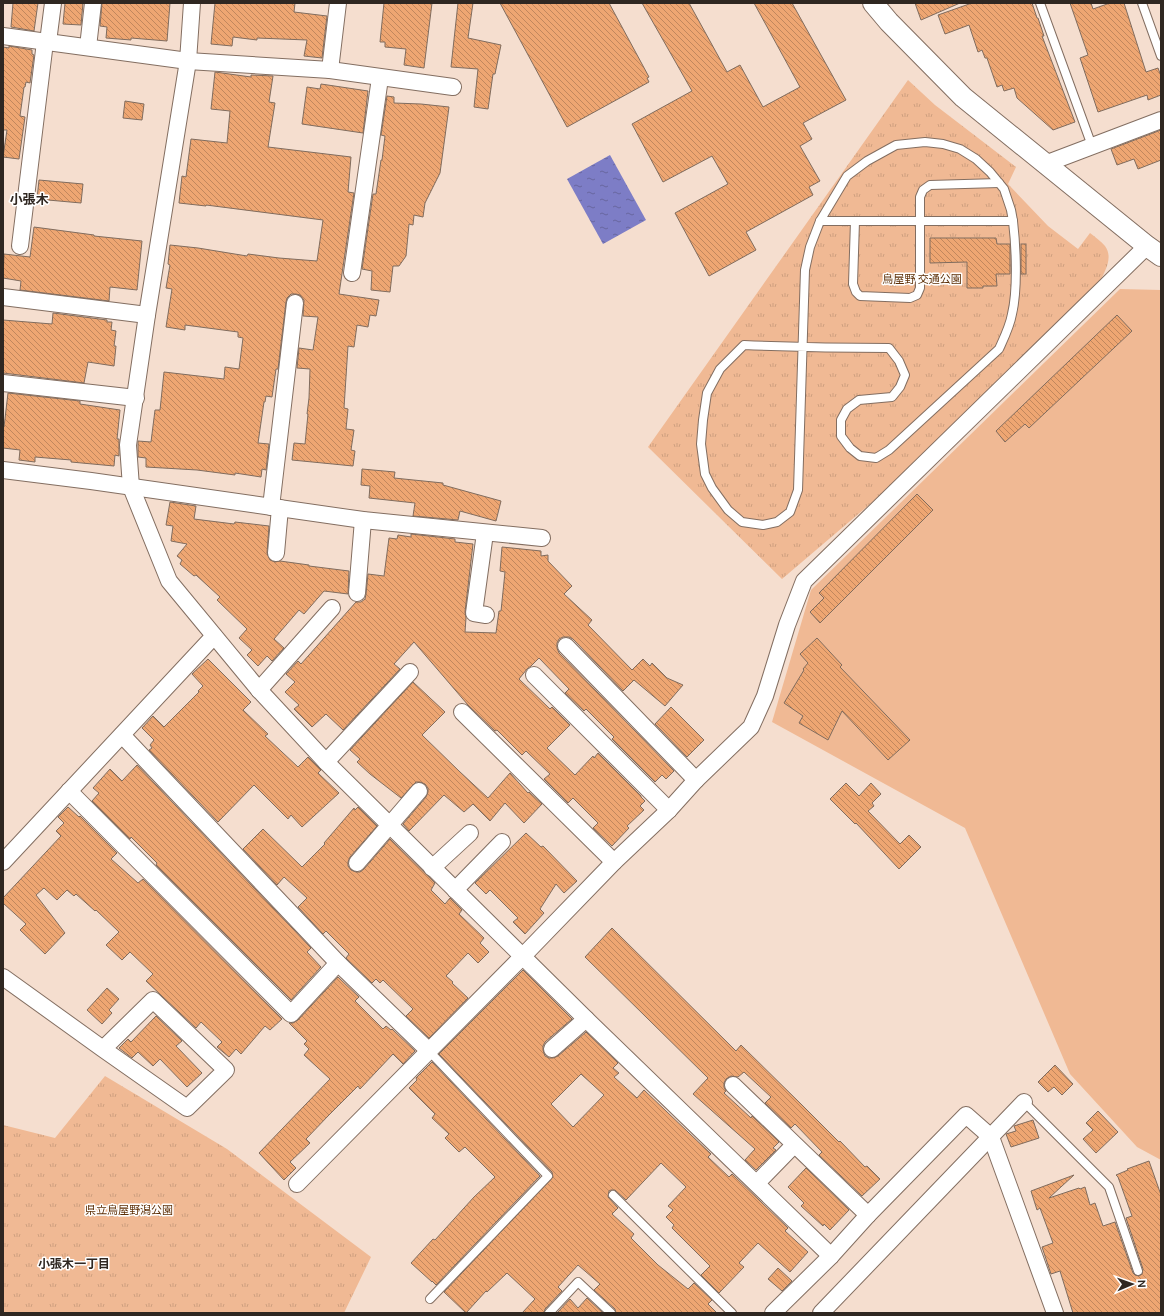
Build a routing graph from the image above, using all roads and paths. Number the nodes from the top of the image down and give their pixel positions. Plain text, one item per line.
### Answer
1 (53, 3) edge
2 (93, 3) edge
3 (192, 3) edge
4 (338, 3) edge
5 (873, 3) edge
6 (1040, 3) edge
7 (1142, 3) edge
8 (3, 36) edge
9 (47, 42) junction
10 (88, 47) junction
11 (1161, 56) edge
12 (188, 61) junction
13 (330, 70) junction
14 (380, 78) junction
15 (453, 87) dead end
16 (1161, 120) edge
17 (1092, 146) junction
18 (1045, 164) junction
19 (999, 183) junction
20 (920, 220) junction
21 (820, 221) junction
22 (855, 221) junction
23 (1013, 221) junction
24 (20, 246) dead end
25 (1154, 251) edge
26 (352, 273) dead end
27 (3, 296) edge
28 (294, 303) dead end
29 (147, 315) junction
30 (803, 347) junction
31 (3, 383) edge
32 (136, 398) junction
33 (3, 470) edge
34 (131, 487) junction
35 (276, 508) junction
36 (363, 520) junction
37 (485, 533) junction
38 (542, 538) dead end
39 (276, 553) dead end
40 (357, 593) dead end
41 (332, 608) dead end
42 (486, 615) dead end
43 (214, 636) junction
44 (566, 646) dead end
45 (410, 672) dead end
46 (534, 676) dead end
47 (259, 690) junction
48 (462, 712) dead end
49 (122, 735) junction
50 (326, 762) junction
51 (696, 780) junction
52 (69, 791) junction
53 (419, 791) dead end
54 (669, 810) junction
55 (389, 824) junction
56 (470, 833) dead end
57 (502, 842) dead end
58 (3, 862) edge
59 (614, 862) junction
60 (357, 863) dead end
61 (432, 868) junction
62 (455, 890) junction
63 (522, 957) junction
64 (338, 963) junction
65 (3, 978) edge
66 (586, 1019) junction
67 (552, 1049) dead end
68 (103, 1050) junction
69 (429, 1051) junction
70 (733, 1085) dead end
71 (1024, 1102) joint
72 (991, 1137) junction
73 (794, 1145) junction
74 (756, 1183) junction
75 (297, 1184) dead end
76 (613, 1195) dead end
77 (868, 1215) junction
78 (831, 1256) junction
79 (1138, 1271) dead end
80 (430, 1299) dead end
81 (549, 1313) edge
82 (611, 1313) edge
83 (732, 1313) edge
84 (772, 1313) edge
85 (821, 1313) edge
86 (1055, 1313) edge

1 - 9 street
2 - 10 street
3 - 12 street
4 - 13 street
5 - 18 street
6 - 17 lane
7 - 11 lane
8 - 9 street
9 - 10 street
9 - 24 street
10 - 12 street
12 - 13 street
12 - 29 street
13 - 14 street
14 - 15 street
14 - 26 street
16 - 17 street
17 - 18 street
18 - 25 street
19 - 20 lane
19 - 21 lane
19 - 23 lane
20 - 22 lane
20 - 22 lane
20 - 23 lane
21 - 22 lane
21 - 30 lane
23 - 30 lane
25 - 51 street
27 - 29 street
28 - 35 street
29 - 32 street
30 - 30 lane
31 - 32 street
32 - 34 street
33 - 34 street
34 - 35 street
34 - 43 street
35 - 36 street
35 - 39 street
36 - 37 street
36 - 40 street
37 - 38 street
37 - 42 street
41 - 47 street
43 - 47 street
43 - 49 street
44 - 51 street
45 - 50 street
46 - 54 street
47 - 50 street
48 - 59 street
49 - 52 street
49 - 64 street
50 - 55 street
51 - 54 street
52 - 58 street
52 - 64 street
53 - 55 street
54 - 59 street
55 - 60 street
55 - 61 street
56 - 61 street
57 - 62 street
59 - 63 street
61 - 62 street
62 - 63 street
63 - 66 street
63 - 69 street
64 - 69 street
65 - 68 street
66 - 67 street
66 - 74 street
68 - 68 street
69 - 75 street
69 - 80 lane
70 - 73 street
71 - 72 street
71 - 79 lane
72 - 77 street
72 - 85 street
72 - 86 street
73 - 74 street
73 - 77 street
74 - 78 street
76 - 83 lane
77 - 78 street
78 - 84 street
81 - 82 lane

